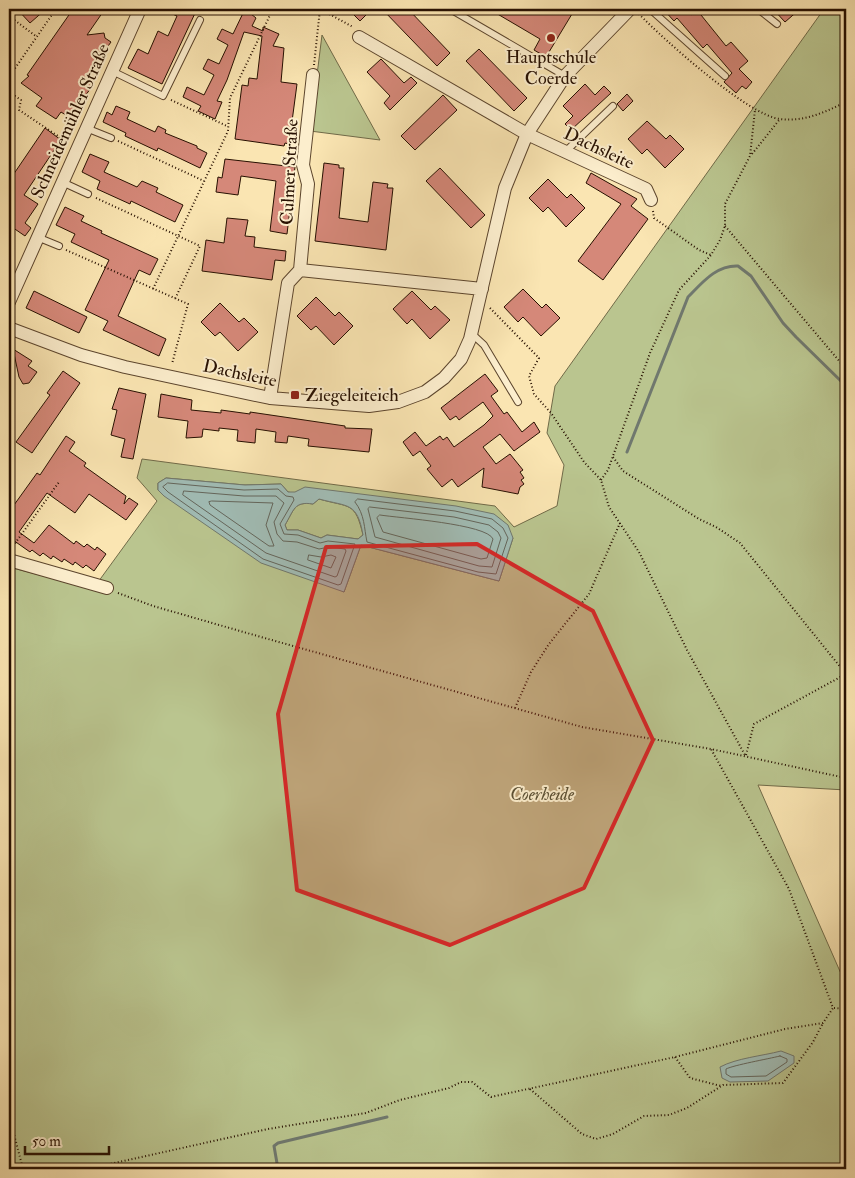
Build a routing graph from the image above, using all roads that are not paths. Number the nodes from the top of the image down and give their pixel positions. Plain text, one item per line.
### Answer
1 (140, 9) edge
2 (450, 9) edge
3 (630, 9) edge
4 (650, 9) edge
5 (758, 9) edge
6 (200, 20) dead end
7 (777, 24) dead end
8 (359, 37) road end
9 (112, 71) junction
10 (313, 74) road end
11 (565, 76) junction
12 (725, 76) dead end
13 (613, 106) dead end
14 (86, 128) junction
15 (527, 134) junction
16 (112, 138) road end
17 (565, 152) junction
18 (62, 182) junction
19 (88, 194) road end
20 (651, 200) road end
21 (38, 237) junction
22 (58, 246) road end
23 (300, 270) junction
24 (481, 293) junction
25 (9, 302) edge
26 (9, 328) edge
27 (471, 333) junction
28 (270, 398) junction
29 (518, 402) dead end
30 (9, 560) edge
31 (107, 588) road end

1 - 9 street, Schneidemühler Straße
2 - 11 lane
3 - 11 street, Dachsleite
4 - 12 lane
5 - 7 lane
6 - 9 lane
8 - 15 street
9 - 14 street, Schneidemühler Straße
10 - 23 street, Culmer Straße
11 - 15 street, Dachsleite
13 - 17 lane
14 - 16 lane
14 - 18 street, Schneidemühler Straße
15 - 17 street, Dachsleite
15 - 24 street, Dachsleite
17 - 20 street, Dachsleite
18 - 19 lane
18 - 21 street, Schneidemühler Straße
21 - 22 lane
21 - 25 street, Schneidemühler Straße
23 - 24 street
23 - 28 street, Culmer Straße
24 - 27 street, Dachsleite
26 - 28 street, Dachsleite
27 - 28 street, Dachsleite
27 - 29 lane
30 - 31 street

